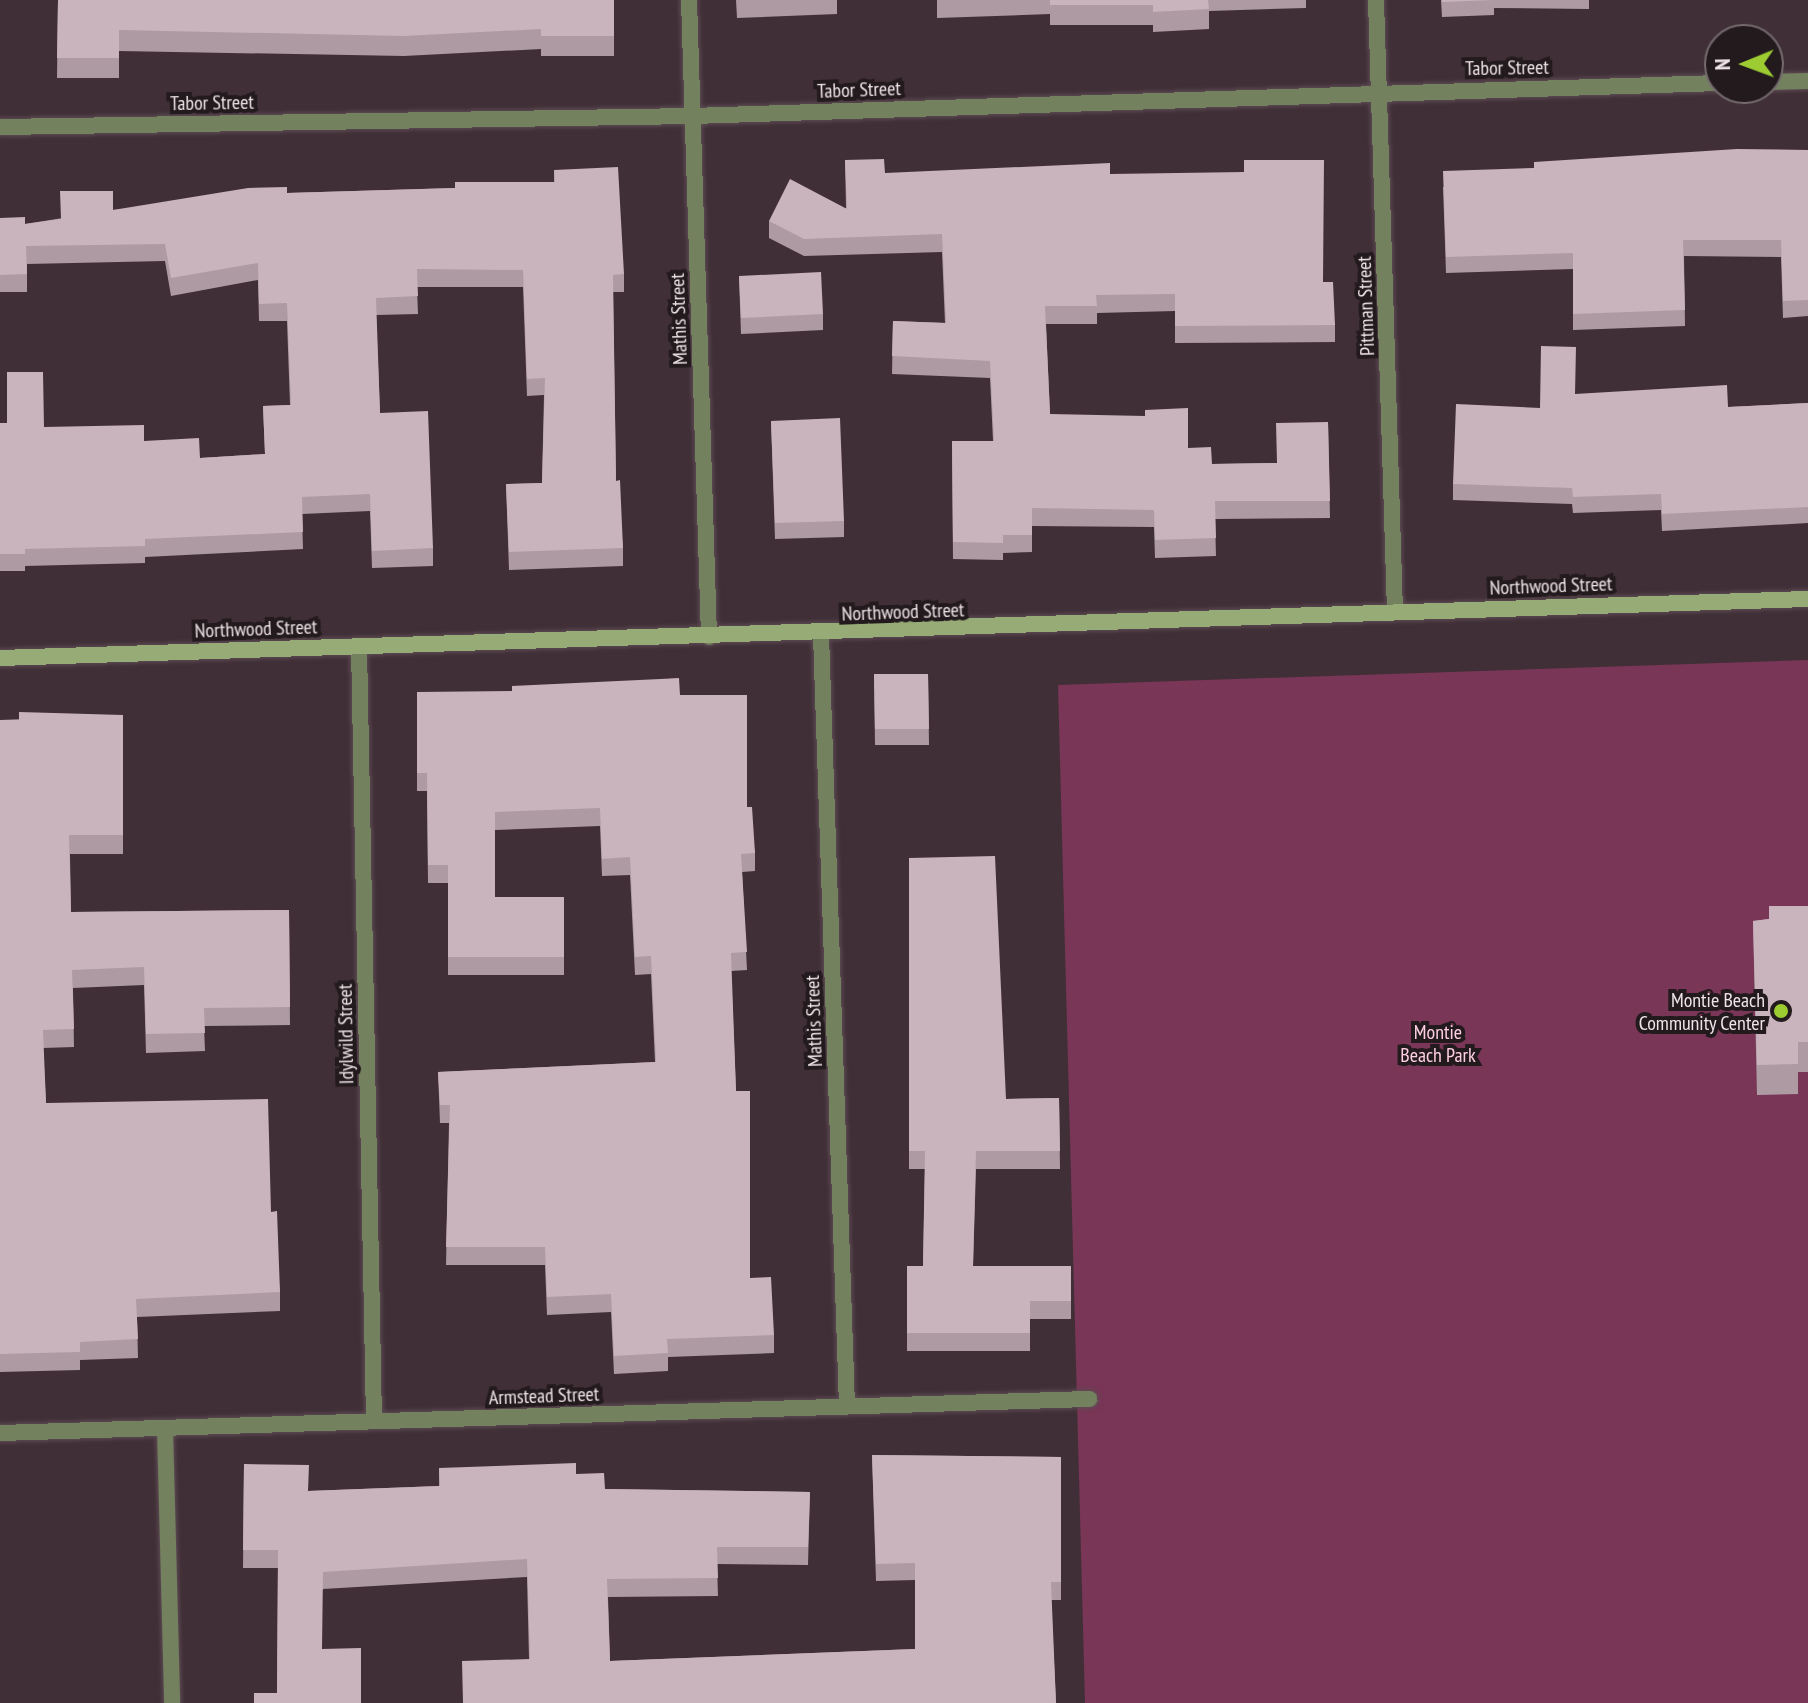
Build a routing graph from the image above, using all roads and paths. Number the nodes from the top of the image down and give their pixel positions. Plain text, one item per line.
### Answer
1 (689, 0) edge
2 (1376, 0) edge
3 (1808, 81) edge
4 (1784, 82) edge
5 (1704, 83) edge
6 (1379, 91) junction
7 (692, 116) junction
8 (0, 127) edge
9 (1808, 599) edge
10 (1395, 611) junction
11 (821, 635) junction
12 (709, 637) junction
13 (359, 646) junction
14 (0, 658) edge
15 (1089, 1399) dead end
16 (847, 1406) junction
17 (374, 1421) junction
18 (165, 1429) junction
19 (0, 1433) edge
20 (172, 1703) edge

1 - 7 street, Mathis Street
2 - 6 street, Pittman Street
3 - 4 street
5 - 6 street, Tabor Street
6 - 7 street, Tabor Street
6 - 10 street, Pittman Street
7 - 8 street, Tabor Street
7 - 12 street, Mathis Street
9 - 10 street, Northwood Street
10 - 11 street, Northwood Street
11 - 12 street, Northwood Street
11 - 16 street, Mathis Street
12 - 13 street, Northwood Street
13 - 14 street, Northwood Street
13 - 17 street, Idylwild Street
15 - 16 street, Armstead Street
16 - 17 street, Armstead Street
17 - 18 street, Armstead Street
18 - 19 street, Armstead Street
18 - 20 street

